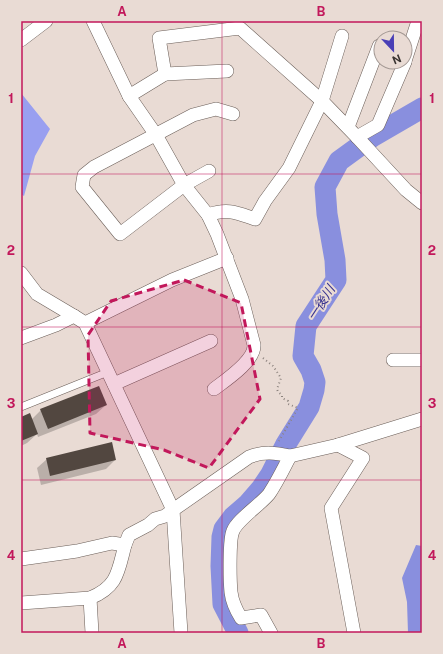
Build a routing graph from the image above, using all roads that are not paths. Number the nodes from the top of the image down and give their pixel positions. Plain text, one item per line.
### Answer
1 (46, 21) edge
2 (93, 21) edge
3 (418, 21) edge
4 (342, 36) dead end
5 (413, 37) edge
6 (21, 40) edge
7 (373, 62) edge
8 (402, 70) edge
9 (227, 71) dead end
10 (165, 74) junction
11 (129, 96) junction
12 (322, 101) junction
13 (233, 114) dead end
14 (348, 127) junction
15 (156, 135) junction
16 (361, 141) junction
17 (208, 171) dead end
18 (184, 185) junction
19 (422, 204) edge
20 (208, 215) junction
21 (227, 258) junction
22 (22, 276) edge
23 (74, 316) junction
24 (85, 323) junction
25 (21, 338) edge
26 (210, 341) dead end
27 (393, 360) dead end
28 (422, 360) edge
29 (111, 378) junction
30 (214, 389) dead end
31 (21, 407) edge
32 (422, 419) edge
33 (338, 445) junction
34 (290, 456) junction
35 (173, 510) junction
36 (125, 545) junction
37 (21, 559) edge
38 (90, 598) junction
39 (21, 603) edge
40 (92, 633) edge
41 (181, 633) edge
42 (270, 633) edge
43 (354, 633) edge

1 - 6 street
2 - 11 street
3 - 5 street
4 - 12 street
7 - 14 street
8 - 16 street
9 - 10 street
10 - 11 street
10 - 12 street
11 - 15 street
12 - 14 street
12 - 20 street
13 - 15 street
14 - 16 street
15 - 18 street
15 - 18 street
16 - 19 street
17 - 18 street
18 - 20 street
20 - 21 street
21 - 24 street
21 - 30 street
22 - 23 street
23 - 24 street
23 - 25 street
24 - 29 street
26 - 29 street
27 - 28 street
29 - 31 lane
29 - 35 street
32 - 33 street
33 - 34 street
33 - 43 street
34 - 35 street
34 - 42 street
35 - 36 street
35 - 41 street
36 - 37 street
36 - 38 street
38 - 39 street
38 - 40 street

